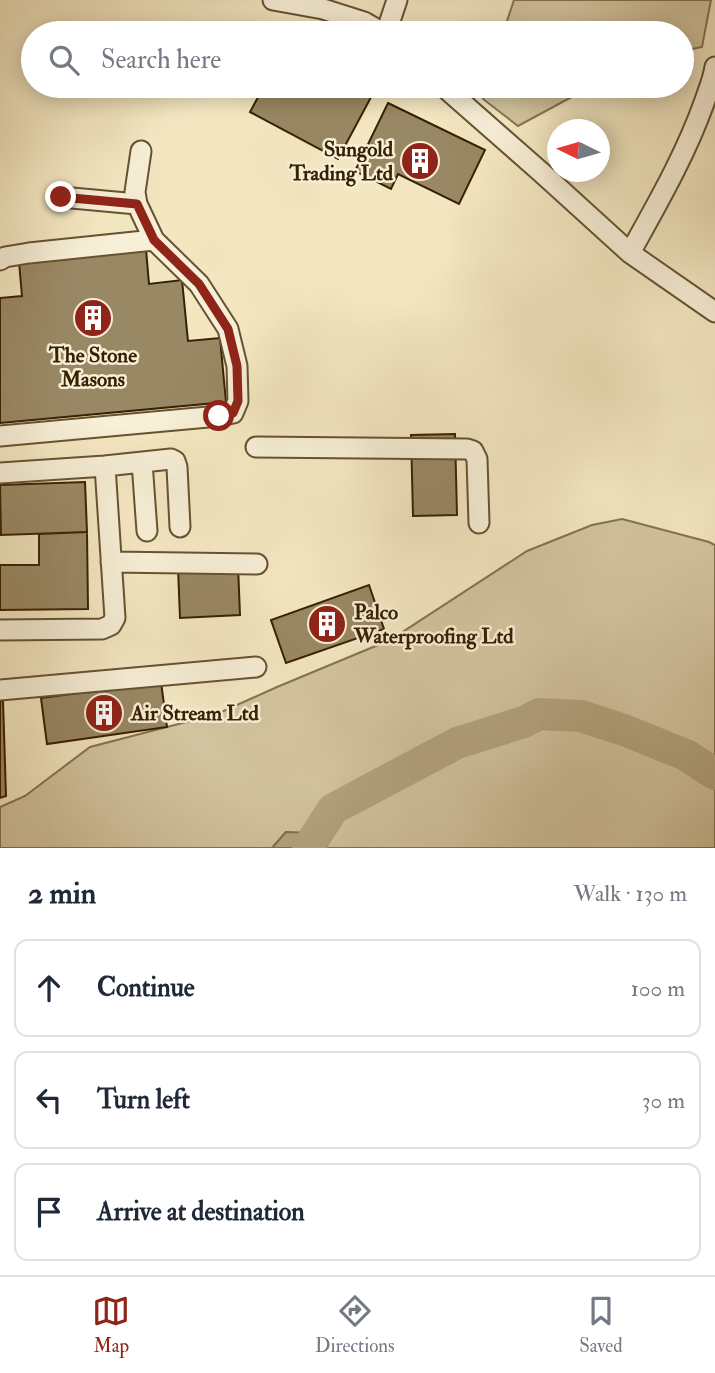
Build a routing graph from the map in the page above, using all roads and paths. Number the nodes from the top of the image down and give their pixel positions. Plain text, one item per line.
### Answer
1 (273, 0) edge
2 (397, 0) edge
3 (361, 21) edge
4 (389, 21) edge
5 (715, 67) edge
6 (457, 98) edge
7 (141, 151) dead end
8 (61, 197) dead end
9 (137, 204) junction
10 (154, 240) junction
11 (630, 253) junction
12 (0, 260) edge
13 (715, 312) edge
14 (0, 436) edge
15 (256, 447) dead end
16 (142, 462) junction
17 (104, 466) junction
18 (0, 472) edge
19 (479, 523) dead end
20 (180, 527) dead end
21 (147, 531) dead end
22 (111, 562) junction
23 (257, 564) dead end
24 (0, 630) edge
25 (256, 667) dead end
26 (0, 690) edge

1 - 3 street
2 - 4 street
5 - 11 street
6 - 11 street
7 - 9 street
8 - 9 street
9 - 10 street
10 - 12 street
10 - 14 street
11 - 13 street
15 - 19 street
16 - 17 street
16 - 20 street
16 - 21 street
17 - 18 street
17 - 22 street
22 - 23 street
22 - 24 street
25 - 26 street

